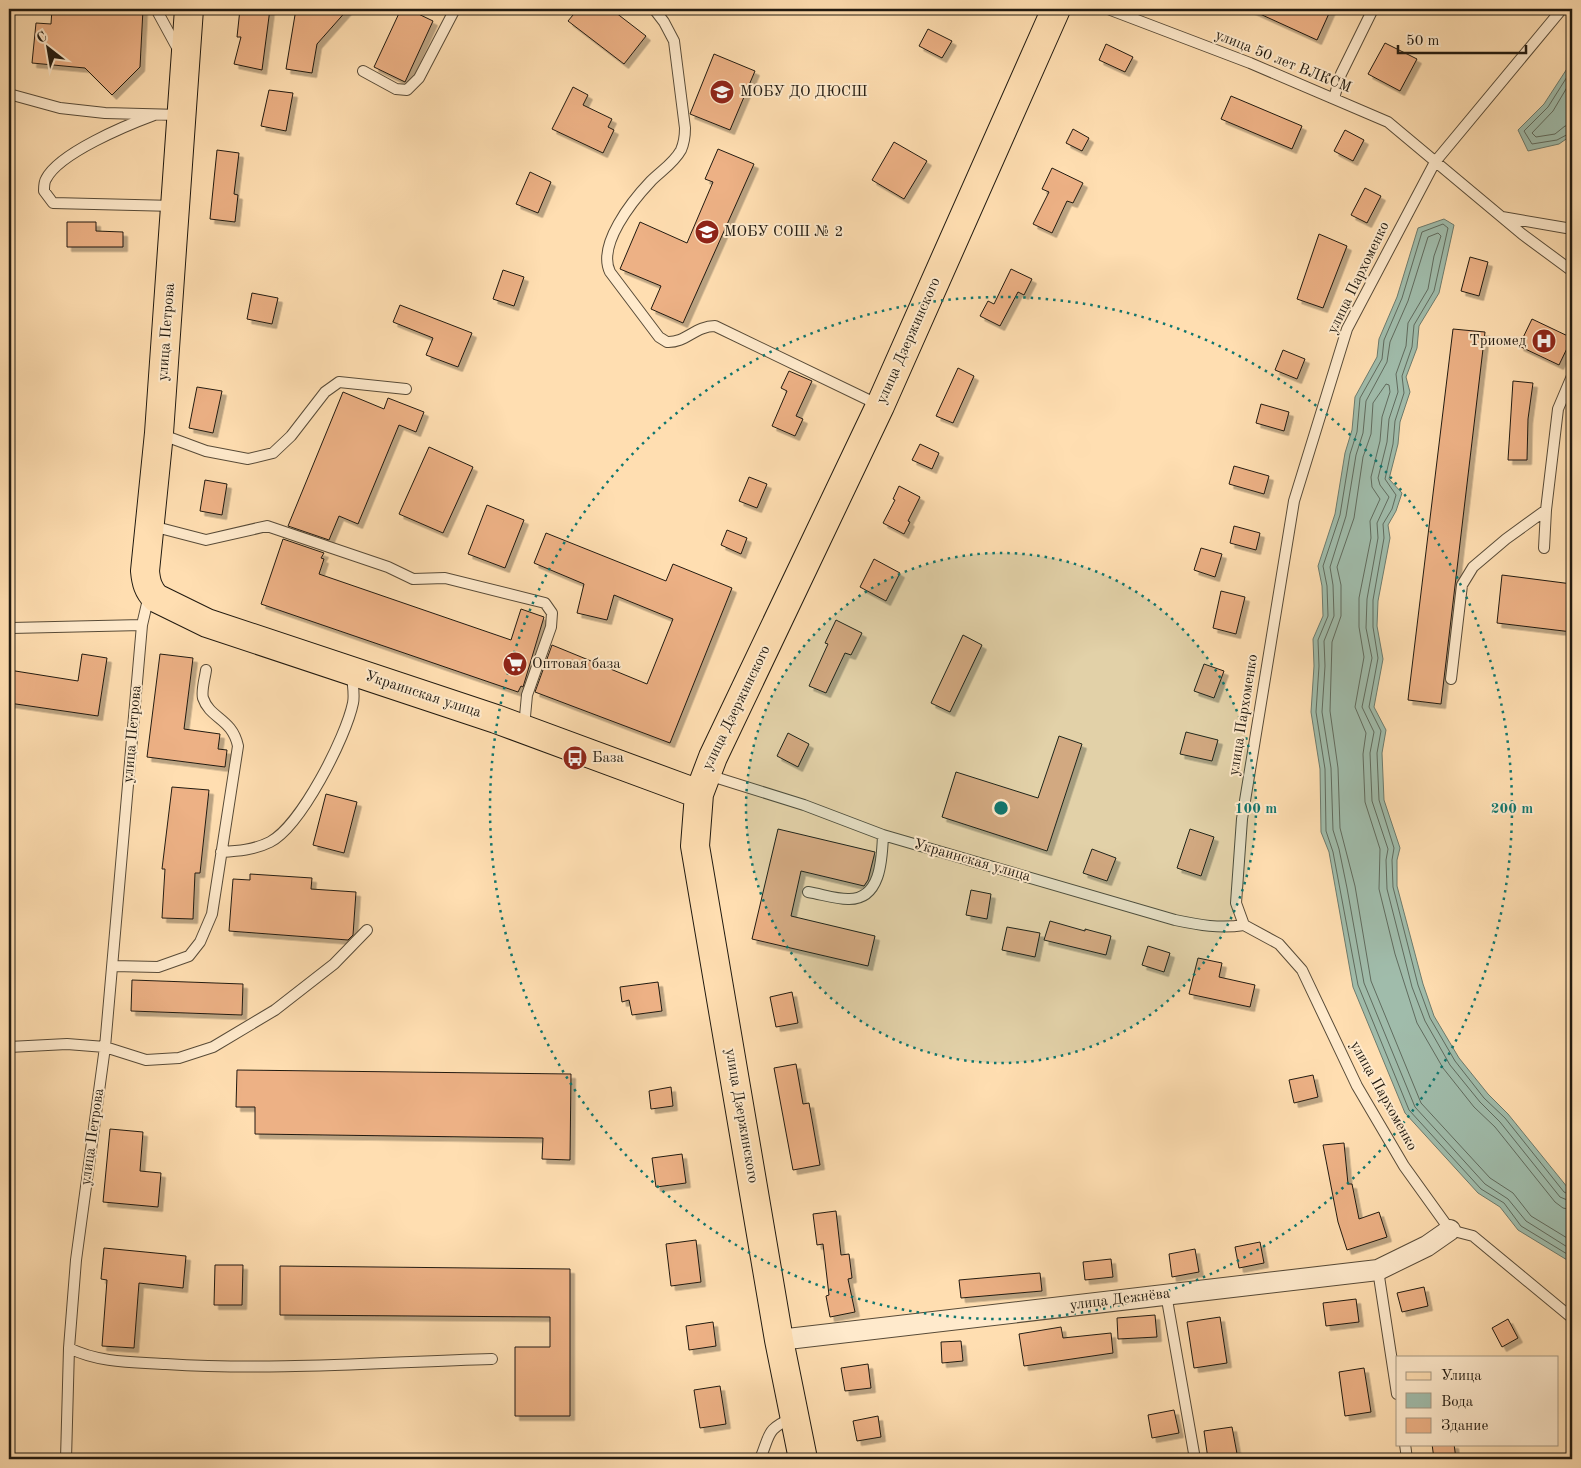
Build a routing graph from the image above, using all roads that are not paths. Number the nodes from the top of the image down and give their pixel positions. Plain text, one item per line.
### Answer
1 (156, 9) edge
2 (189, 9) edge
3 (455, 9) edge
4 (654, 9) edge
5 (1056, 9) edge
6 (1108, 9) edge
7 (1373, 9) edge
8 (1562, 9) edge
9 (185, 63) junction
10 (362, 71) dead end
11 (9, 94) edge
12 (1334, 98) junction
13 (154, 115) junction
14 (181, 115) junction
15 (1435, 162) junction
16 (176, 206) junction
17 (1501, 217) junction
18 (1572, 229) edge
19 (1572, 271) edge
20 (1572, 376) edge
21 (406, 389) dead end
22 (880, 406) junction
23 (159, 434) junction
24 (1546, 510) junction
25 (152, 526) junction
26 (1544, 548) dead end
27 (150, 592) junction
28 (142, 625) junction
29 (11, 628) dead end
30 (206, 670) dead end
31 (352, 671) junction
32 (1451, 680) dead end
33 (524, 731) junction
34 (702, 784) junction
35 (883, 835) junction
36 (221, 852) junction
37 (808, 892) dead end
38 (1244, 925) junction
39 (367, 930) dead end
40 (113, 966) junction
41 (106, 1047) junction
42 (9, 1048) edge
43 (1450, 1230) junction
44 (1378, 1270) junction
45 (1166, 1294) junction
46 (1572, 1318) edge
47 (779, 1340) junction
48 (70, 1348) junction
49 (492, 1359) dead end
50 (1396, 1387) edge
51 (795, 1416) junction
52 (1405, 1446) edge
53 (66, 1459) edge
54 (760, 1459) edge
55 (803, 1459) edge
56 (1195, 1459) edge
57 (1407, 1459) edge

1 - 9 lane
2 - 9 main road, улица Петрова
3 - 10 lane
4 - 22 lane
5 - 22 main road, улица Дзержинского
6 - 12 lane, улица 50 лет ВЛКСМ
7 - 12 lane
8 - 15 lane, улица Пархоменко
9 - 14 main road, улица Петрова
11 - 13 lane
12 - 15 lane, улица 50 лет ВЛКСМ
13 - 14 lane
13 - 16 lane
14 - 16 main road, улица Петрова
15 - 17 lane
15 - 38 lane, улица Пархоменко
16 - 23 main road, улица Петрова
17 - 18 lane
17 - 19 lane
20 - 24 lane
21 - 23 lane
22 - 34 main road, улица Дзержинского
23 - 25 main road, улица Петрова
24 - 26 lane
24 - 32 lane
25 - 27 main road, улица Петрова
25 - 33 lane
27 - 28 lane, улица Петрова
27 - 31 main road, Украинская улица
28 - 29 lane
28 - 40 lane, улица Петрова
30 - 36 lane
31 - 33 main road, Украинская улица
31 - 36 lane
33 - 34 main road, Украинская улица
34 - 35 lane, Украинская улица
34 - 47 main road, улица Дзержинского
35 - 37 lane
35 - 38 lane, Украинская улица
36 - 40 lane
38 - 43 lane, улица Пархоменко
39 - 41 lane
40 - 41 lane, улица Петрова
41 - 42 lane
41 - 48 lane, улица Петрова
43 - 44 street, улица Дежнёва
43 - 46 lane
44 - 45 street, улица Дежнёва
44 - 50 lane
45 - 47 street, улица Дежнёва
45 - 56 lane
47 - 51 main road, улица Дзержинского
48 - 49 lane
48 - 53 lane, улица Петрова
51 - 54 lane
51 - 55 main road, улица Дзержинского
52 - 57 lane

